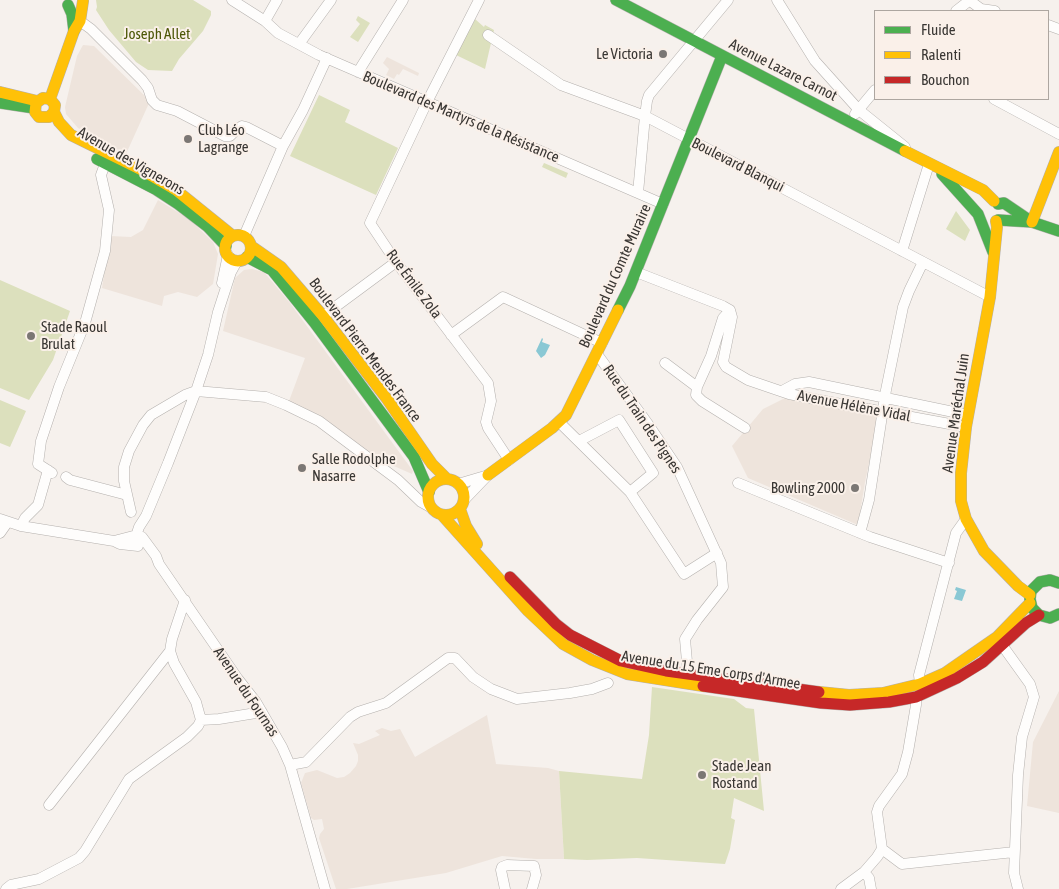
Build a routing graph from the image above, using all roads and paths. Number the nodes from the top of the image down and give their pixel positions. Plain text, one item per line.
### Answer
1 (232, 0) edge
2 (277, 0) edge
3 (331, 0) edge
4 (403, 0) edge
5 (480, 0) edge
6 (616, 0) edge
7 (728, 0) edge
8 (777, 0) edge
9 (969, 0) edge
10 (84, 1) edge
11 (65, 2) edge
12 (957, 10) edge
13 (988, 10) edge
14 (80, 21) junction
15 (265, 21) junction
16 (74, 32) junction
17 (488, 34) dead end
18 (694, 41) junction
19 (300, 44) junction
20 (722, 56) junction
21 (327, 58) junction
22 (358, 72) junction
23 (874, 91) edge
24 (0, 92) edge
25 (50, 99) junction
26 (996, 100) edge
27 (0, 102) edge
28 (427, 102) junction
29 (36, 105) junction
30 (859, 110) junction
31 (51, 115) junction
32 (645, 116) junction
33 (849, 122) junction
34 (1059, 134) edge
35 (688, 139) junction
36 (283, 146) junction
37 (1059, 152) edge
38 (916, 157) junction
39 (105, 164) junction
40 (933, 165) junction
41 (638, 193) junction
42 (996, 202) junction
43 (663, 204) junction
44 (979, 217) junction
45 (997, 221) junction
46 (1032, 222) junction
47 (1059, 231) edge
48 (239, 236) junction
49 (902, 251) junction
50 (238, 253) junction
51 (994, 257) junction
52 (396, 262) junction
53 (923, 262) junction
54 (636, 272) junction
55 (990, 296) junction
56 (726, 308) junction
57 (323, 316) junction
58 (452, 334) junction
59 (602, 343) junction
60 (597, 354) junction
61 (709, 361) junction
62 (723, 362) junction
63 (665, 363) dead end
64 (697, 387) junction
65 (196, 391) junction
66 (782, 391) junction
67 (885, 398) junction
68 (884, 412) junction
69 (968, 415) junction
70 (560, 422) junction
71 (966, 427) junction
72 (745, 428) dead end
73 (580, 441) junction
74 (509, 460) junction
75 (488, 475) junction
76 (66, 477) dead end
77 (453, 481) junction
78 (738, 483) dead end
79 (429, 492) junction
80 (630, 492) junction
81 (127, 494) junction
82 (462, 504) junction
83 (430, 507) junction
84 (131, 512) dead end
85 (442, 515) junction
86 (966, 519) junction
87 (4, 521) edge
88 (21, 526) junction
89 (0, 533) edge
90 (860, 533) junction
91 (138, 540) junction
92 (717, 553) junction
93 (949, 563) junction
94 (996, 563) junction
95 (1052, 580) edge
96 (1030, 599) junction
97 (185, 600) junction
98 (1052, 618) edge
99 (1002, 645) junction
100 (170, 651) junction
101 (688, 673) junction
102 (608, 683) dead end
103 (920, 684) junction
104 (916, 697) junction
105 (262, 712) junction
106 (202, 720) junction
107 (290, 765) junction
108 (49, 805) dead end
109 (882, 849) junction
110 (1014, 852) junction
111 (864, 872) junction
112 (6, 889) edge
113 (325, 889) edge
114 (505, 889) edge
115 (532, 889) edge
116 (841, 889) edge
117 (871, 889) edge
118 (1018, 889) edge

1 - 15 street, Boulevard des Martyrs de la Résistance
2 - 15 street
3 - 19 street
4 - 22 street
5 - 28 street
6 - 18 main road, Avenue Lazare Carnot
7 - 18 street
8 - 30 street
9 - 12 street
9 - 13 street
10 - 11 main road
10 - 14 main road
11 - 16 main road
14 - 16 main road
14 - 36 street
15 - 19 street, Boulevard des Martyrs de la Résistance
16 - 25 main road
17 - 32 street, Boulevard Blanqui
18 - 20 main road, Avenue Lazare Carnot
18 - 32 street
19 - 21 street, Boulevard des Martyrs de la Résistance
20 - 33 main road, Avenue Lazare Carnot
20 - 35 main road, Boulevard du Comte Muraire
21 - 22 street, Boulevard des Martyrs de la Résistance
21 - 36 street
22 - 28 street, Boulevard des Martyrs de la Résistance
23 - 30 street
24 - 29 main road
25 - 29 main road
25 - 31 main road, Avenue des Vignerons
26 - 34 street
27 - 29 main road
28 - 41 street, Boulevard des Martyrs de la Résistance
28 - 52 street, Rue Émile Zola
29 - 31 main road, Avenue des Vignerons
30 - 33 street
30 - 38 street
31 - 39 main road, Avenue des Vignerons
31 - 48 main road, Avenue des Vignerons
32 - 35 street, Boulevard Blanqui
32 - 41 street
33 - 38 main road, Avenue Lazare Carnot
35 - 43 main road, Boulevard du Comte Muraire
35 - 49 street, Boulevard Blanqui
36 - 48 street
37 - 46 main road
38 - 40 main road, Avenue Lazare Carnot
39 - 50 main road, Avenue des Vignerons
39 - 88 street
40 - 42 main road, Avenue Lazare Carnot
40 - 44 main road, Avenue Lazare Carnot
40 - 49 street
41 - 43 street, Boulevard des Martyrs de la Résistance
42 - 44 main road
42 - 45 main road
42 - 46 main road, Avenue Lazare Carnot
43 - 54 main road, Boulevard du Comte Muraire
44 - 45 main road
44 - 51 main road, Avenue Maréchal Juin
45 - 46 main road
45 - 51 main road, Avenue Maréchal Juin
46 - 47 main road
48 - 50 main road
48 - 50 main road, Avenue des Vignerons
49 - 53 street, Boulevard Blanqui
50 - 57 main road, Boulevard Pierre Mendes France
50 - 65 street
50 - 79 main road, Boulevard Pierre Mendes France
51 - 55 main road, Avenue Maréchal Juin
52 - 57 street
52 - 58 street, Rue Émile Zola
53 - 55 street, Boulevard Blanqui
53 - 67 street
54 - 56 street
54 - 59 main road, Boulevard du Comte Muraire
55 - 69 main road, Avenue Maréchal Juin
56 - 61 street
56 - 62 street
57 - 77 main road, Boulevard Pierre Mendes France
58 - 59 street
58 - 74 street, Rue Émile Zola
59 - 60 main road, Boulevard du Comte Muraire
60 - 70 main road, Boulevard du Comte Muraire
60 - 92 street, Rue du Train des Pignes
61 - 62 street
61 - 64 street
62 - 66 street
63 - 64 street
64 - 72 street
65 - 81 street
65 - 83 street
65 - 91 street
66 - 67 street, Avenue Hélène Vidal
66 - 68 street, Avenue Hélène Vidal
67 - 68 street
67 - 69 street, Avenue Hélène Vidal
68 - 71 street, Avenue Hélène Vidal
68 - 90 street
69 - 71 main road, Avenue Maréchal Juin
70 - 73 street
70 - 74 main road, Boulevard du Comte Muraire
71 - 86 main road, Avenue Maréchal Juin
73 - 80 street
73 - 80 street
74 - 75 main road, Boulevard du Comte Muraire
75 - 77 street, Boulevard du Comte Muraire
75 - 82 street, Boulevard du Comte Muraire
76 - 81 street
77 - 79 main road
77 - 82 main road
78 - 90 street
79 - 83 main road
80 - 92 street
81 - 84 street
82 - 85 main road
82 - 101 main road, Avenue du 15 Eme Corps d'Armee
83 - 85 main road
85 - 104 main road, Avenue du 15 Eme Corps d'Armee
86 - 93 street
86 - 94 main road, Avenue Maréchal Juin
87 - 88 street
87 - 89 street
88 - 91 street
90 - 93 street
91 - 97 street, Avenue du Fournas
92 - 101 street, Rue du Train des Pignes
93 - 103 street
94 - 95 main road, Avenue Maréchal Juin
94 - 96 main road, Avenue Maréchal Juin
95 - 96 main road, Avenue du 15 Eme Corps d'Armee
96 - 98 main road, Avenue Maréchal Juin
96 - 103 main road, Avenue du 15 Eme Corps d'Armee
97 - 100 street
97 - 105 street, Avenue du Fournas
98 - 99 main road, Avenue du 15 Eme Corps d'Armee
99 - 104 main road, Avenue du 15 Eme Corps d'Armee
99 - 110 street
100 - 106 street
100 - 108 street
101 - 103 main road, Avenue du 15 Eme Corps d'Armee
102 - 107 street
104 - 109 street
105 - 106 street
105 - 107 street, Avenue du Fournas
106 - 112 street
107 - 113 street, Avenue du Fournas
109 - 110 street
109 - 111 street
110 - 118 street
111 - 116 street
111 - 117 street
114 - 115 street

